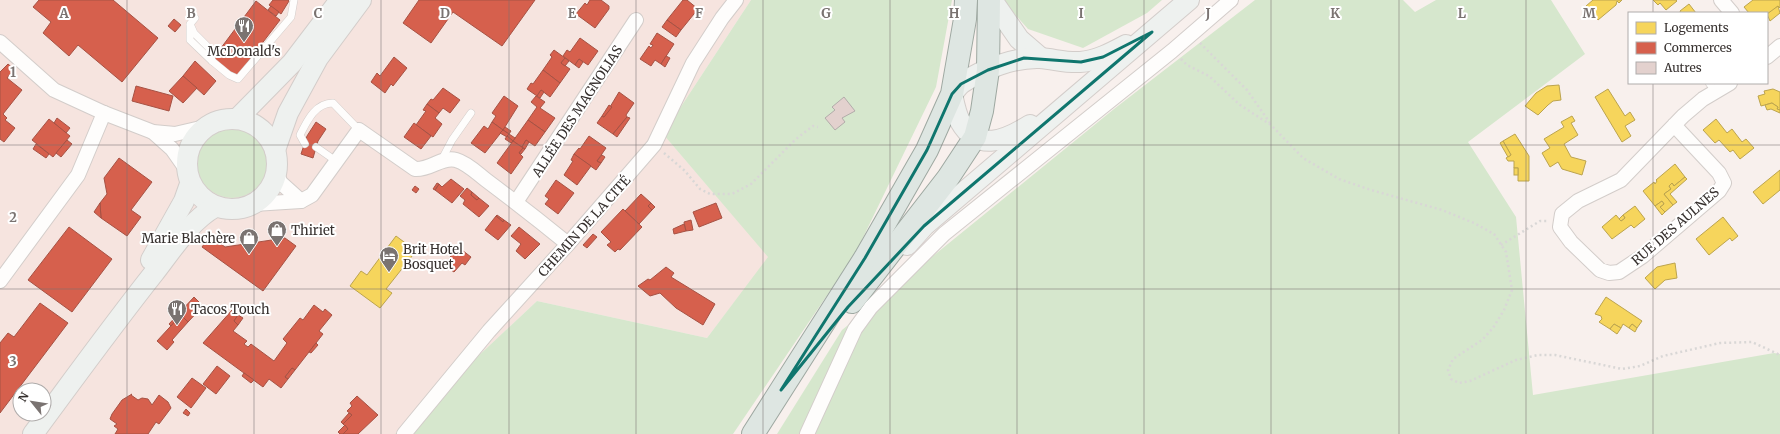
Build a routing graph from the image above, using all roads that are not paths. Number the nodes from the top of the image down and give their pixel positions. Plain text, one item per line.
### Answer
1 (294, 0) edge
2 (340, 0) edge
3 (361, 0) edge
4 (736, 0) edge
5 (966, 0) edge
6 (989, 0) edge
7 (992, 0) edge
8 (1189, 0) edge
9 (1231, 0) edge
10 (1721, 0) edge
11 (1731, 12) edge
12 (636, 20) dead end
13 (193, 21) dead end
14 (1152, 32) junction
15 (0, 42) edge
16 (1780, 46) edge
17 (1771, 57) edge
18 (1041, 58) junction
19 (988, 70) junction
20 (1726, 84) edge
21 (1712, 87) edge
22 (952, 94) junction
23 (1065, 107) junction
24 (104, 113) junction
25 (471, 113) dead end
26 (237, 119) junction
27 (1674, 125) junction
28 (205, 127) junction
29 (359, 130) junction
30 (153, 132) junction
31 (975, 137) junction
32 (305, 144) dead end
33 (316, 147) dead end
34 (275, 150) junction
35 (336, 161) junction
36 (441, 161) junction
37 (276, 174) junction
38 (188, 176) junction
39 (300, 200) junction
40 (516, 202) junction
41 (254, 204) junction
42 (215, 207) junction
43 (568, 244) junction
44 (0, 281) edge
45 (848, 307) junction
46 (107, 332) junction
47 (782, 390) junction
48 (33, 434) edge
49 (404, 434) edge
50 (753, 434) edge
51 (807, 434) edge

1 - 13 lane
2 - 26 main road
3 - 34 main road
4 - 43 street, CHEMIN DE LA CITÉ
5 - 22 main road
6 - 19 main road
7 - 18 main road
8 - 14 main road
9 - 51 street
10 - 11 street
12 - 40 street, ALLÉE DES MAGNOLIAS
14 - 18 main road
14 - 23 main road
15 - 24 street
16 - 17 street
18 - 19 main road
19 - 22 main road
19 - 31 main road
20 - 21 street
21 - 27 street
22 - 31 main road
22 - 47 main road
23 - 31 main road
23 - 45 main road
24 - 30 street
24 - 44 street
25 - 36 lane
26 - 28 main road
26 - 34 main road
27 - 27 street, RUE DES AULNES
28 - 30 street
28 - 38 main road
29 - 32 lane
29 - 35 street
29 - 36 street
30 - 38 street
31 - 45 main road
33 - 35 lane
34 - 37 main road
35 - 39 street
36 - 40 street
37 - 39 street
37 - 41 main road
38 - 42 main road
38 - 46 main road
39 - 41 street
40 - 43 street
41 - 42 main road
42 - 46 main road
43 - 49 street, CHEMIN DE LA CITÉ
45 - 47 main road
46 - 48 main road
47 - 50 main road

